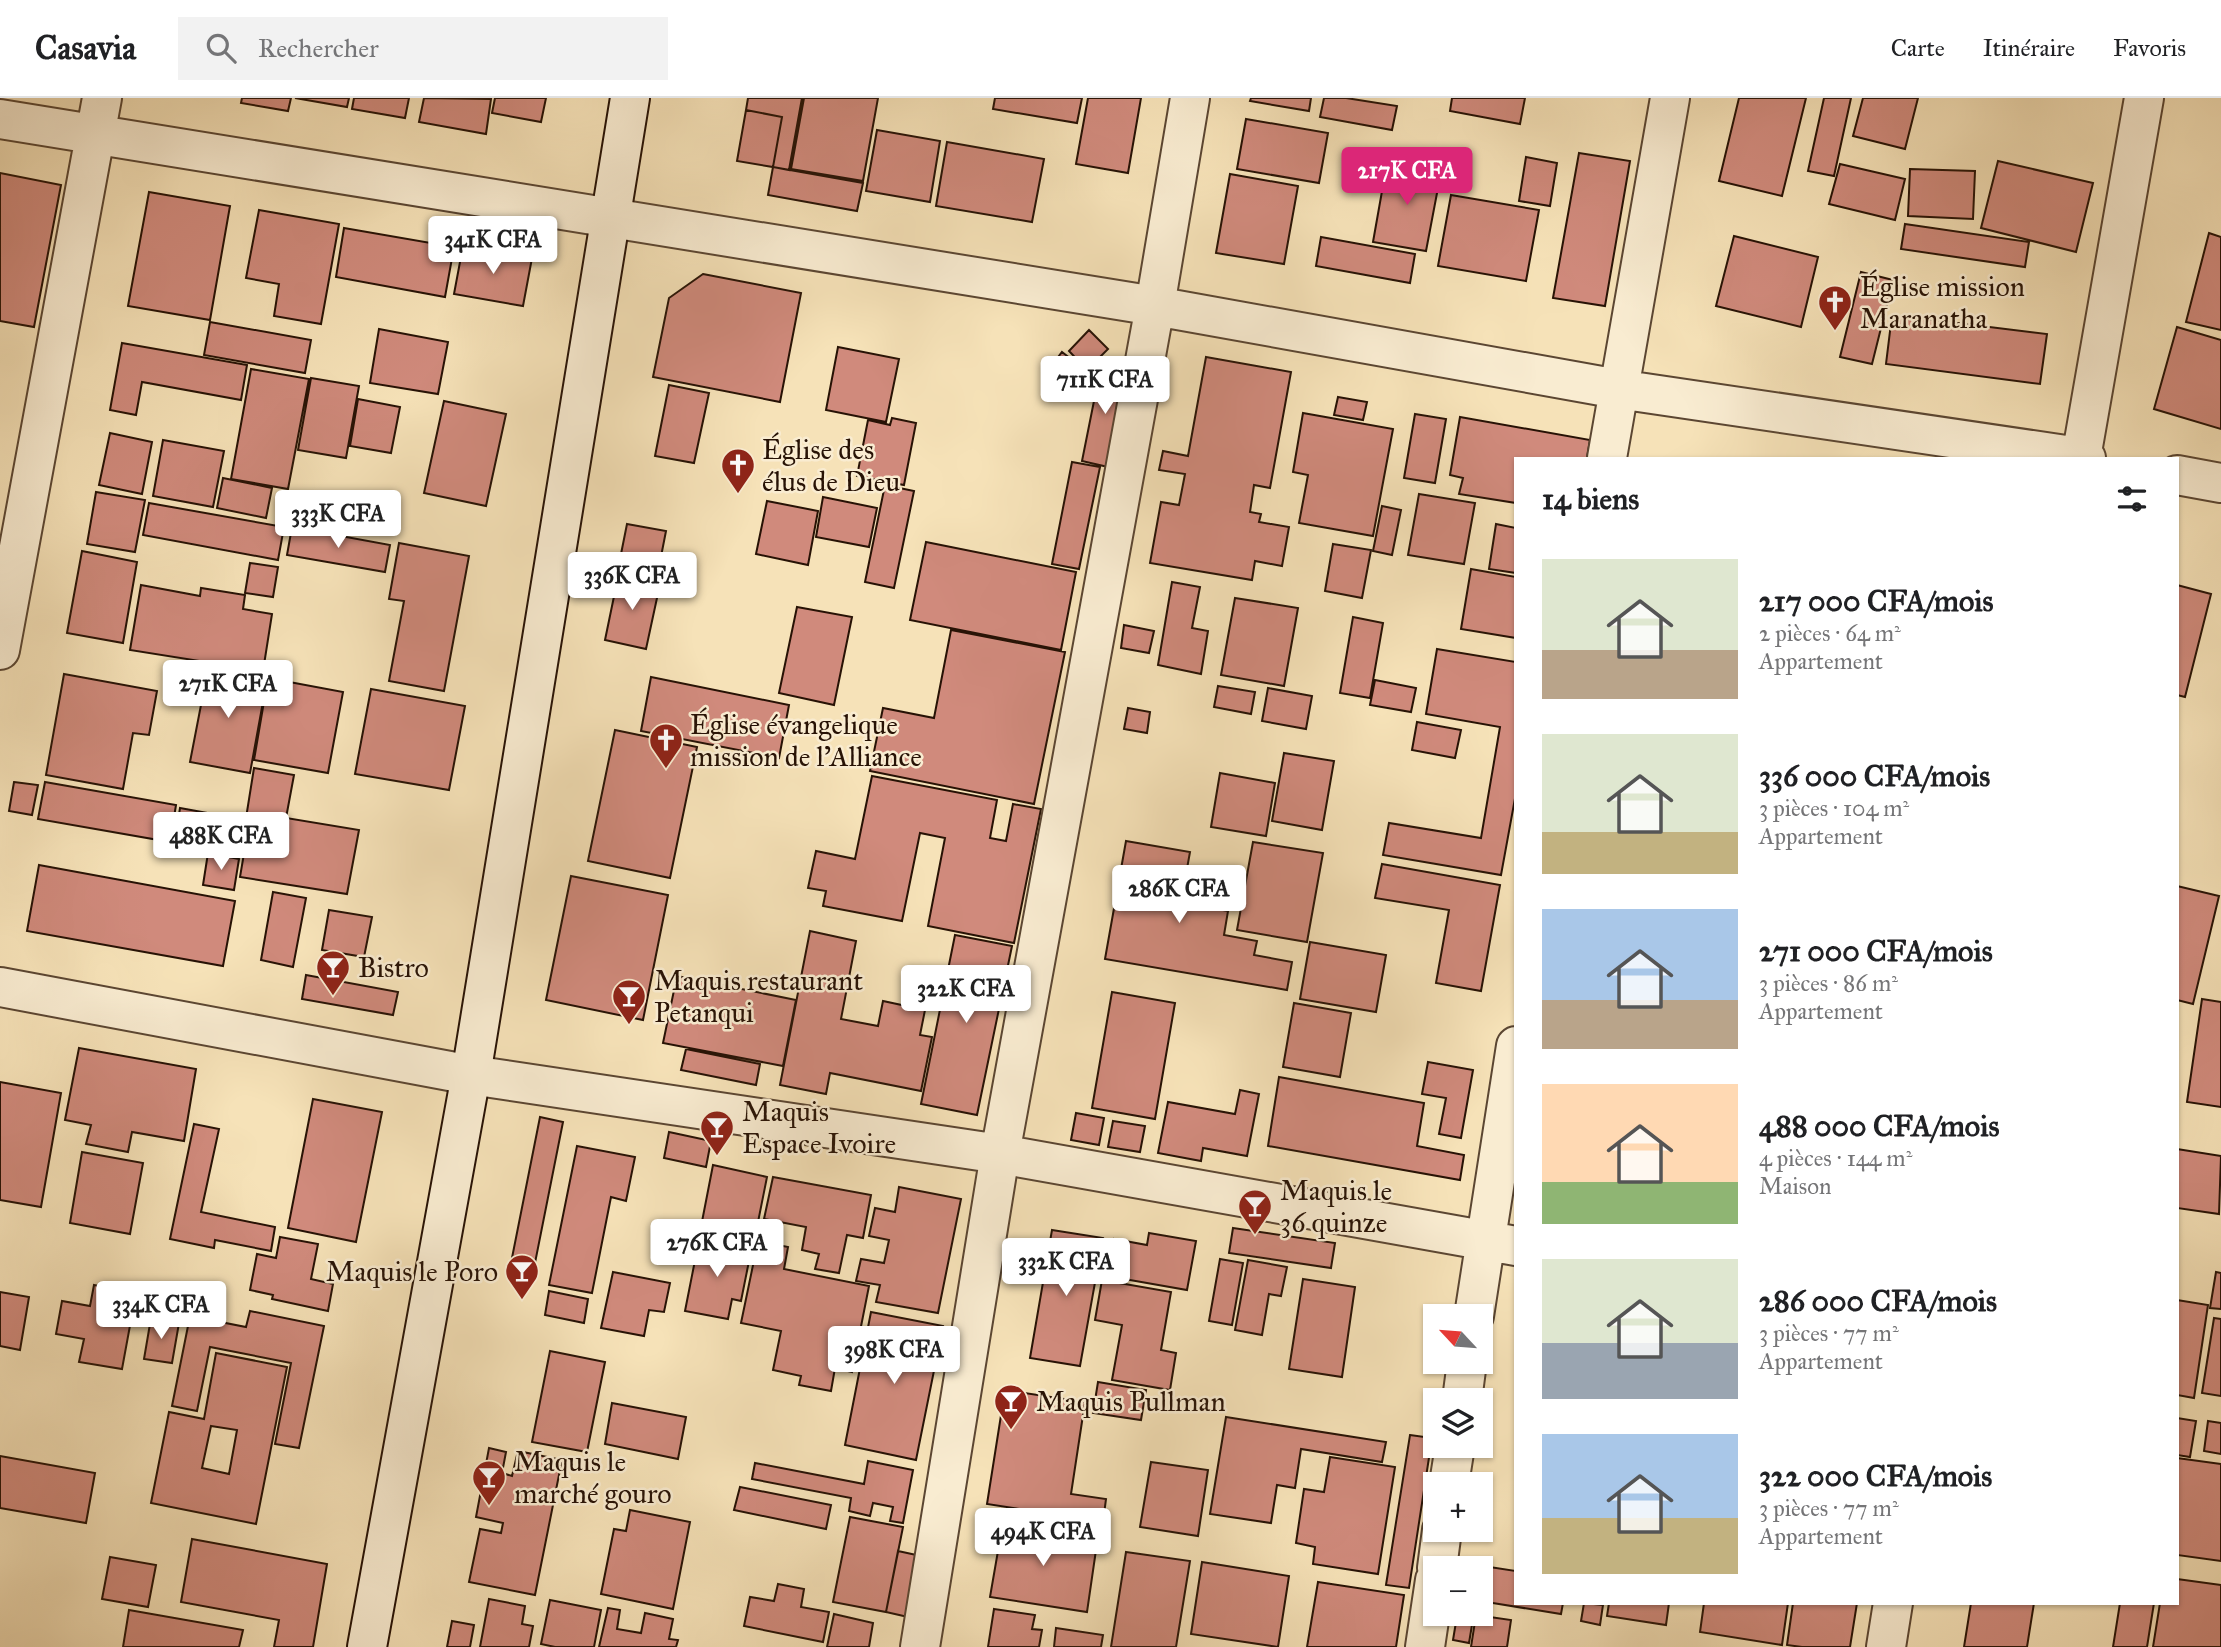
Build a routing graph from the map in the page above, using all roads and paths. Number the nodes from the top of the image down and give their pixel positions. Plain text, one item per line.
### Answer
1 (102, 98) edge
2 (630, 98) edge
3 (1190, 98) edge
4 (1670, 98) edge
5 (2144, 98) edge
6 (0, 119) edge
7 (96, 135) junction
8 (611, 217) junction
9 (1155, 306) junction
10 (1618, 389) junction
11 (1607, 457) edge
12 (2076, 457) edge
13 (2083, 457) edge
14 (2179, 475) edge
15 (2221, 483) edge
16 (0, 650) edge
17 (0, 987) edge
18 (1514, 1071) edge
19 (471, 1074) junction
20 (1000, 1154) junction
21 (1500, 1244) edge
22 (1478, 1304) edge
23 (1893, 1605) edge
24 (1428, 1626) edge
25 (367, 1647) edge
26 (920, 1647) edge
27 (1425, 1647) edge
28 (1886, 1647) edge

1 - 7 street
2 - 8 street
3 - 9 street
4 - 10 street
5 - 13 street
6 - 7 street
7 - 8 street
7 - 16 street
8 - 9 street
8 - 19 street
9 - 10 street
9 - 20 street
10 - 11 street
10 - 12 street
14 - 15 street
17 - 19 street
18 - 21 street
19 - 20 street
19 - 25 street
20 - 21 street
20 - 26 street
21 - 22 street
23 - 28 street
24 - 27 street

